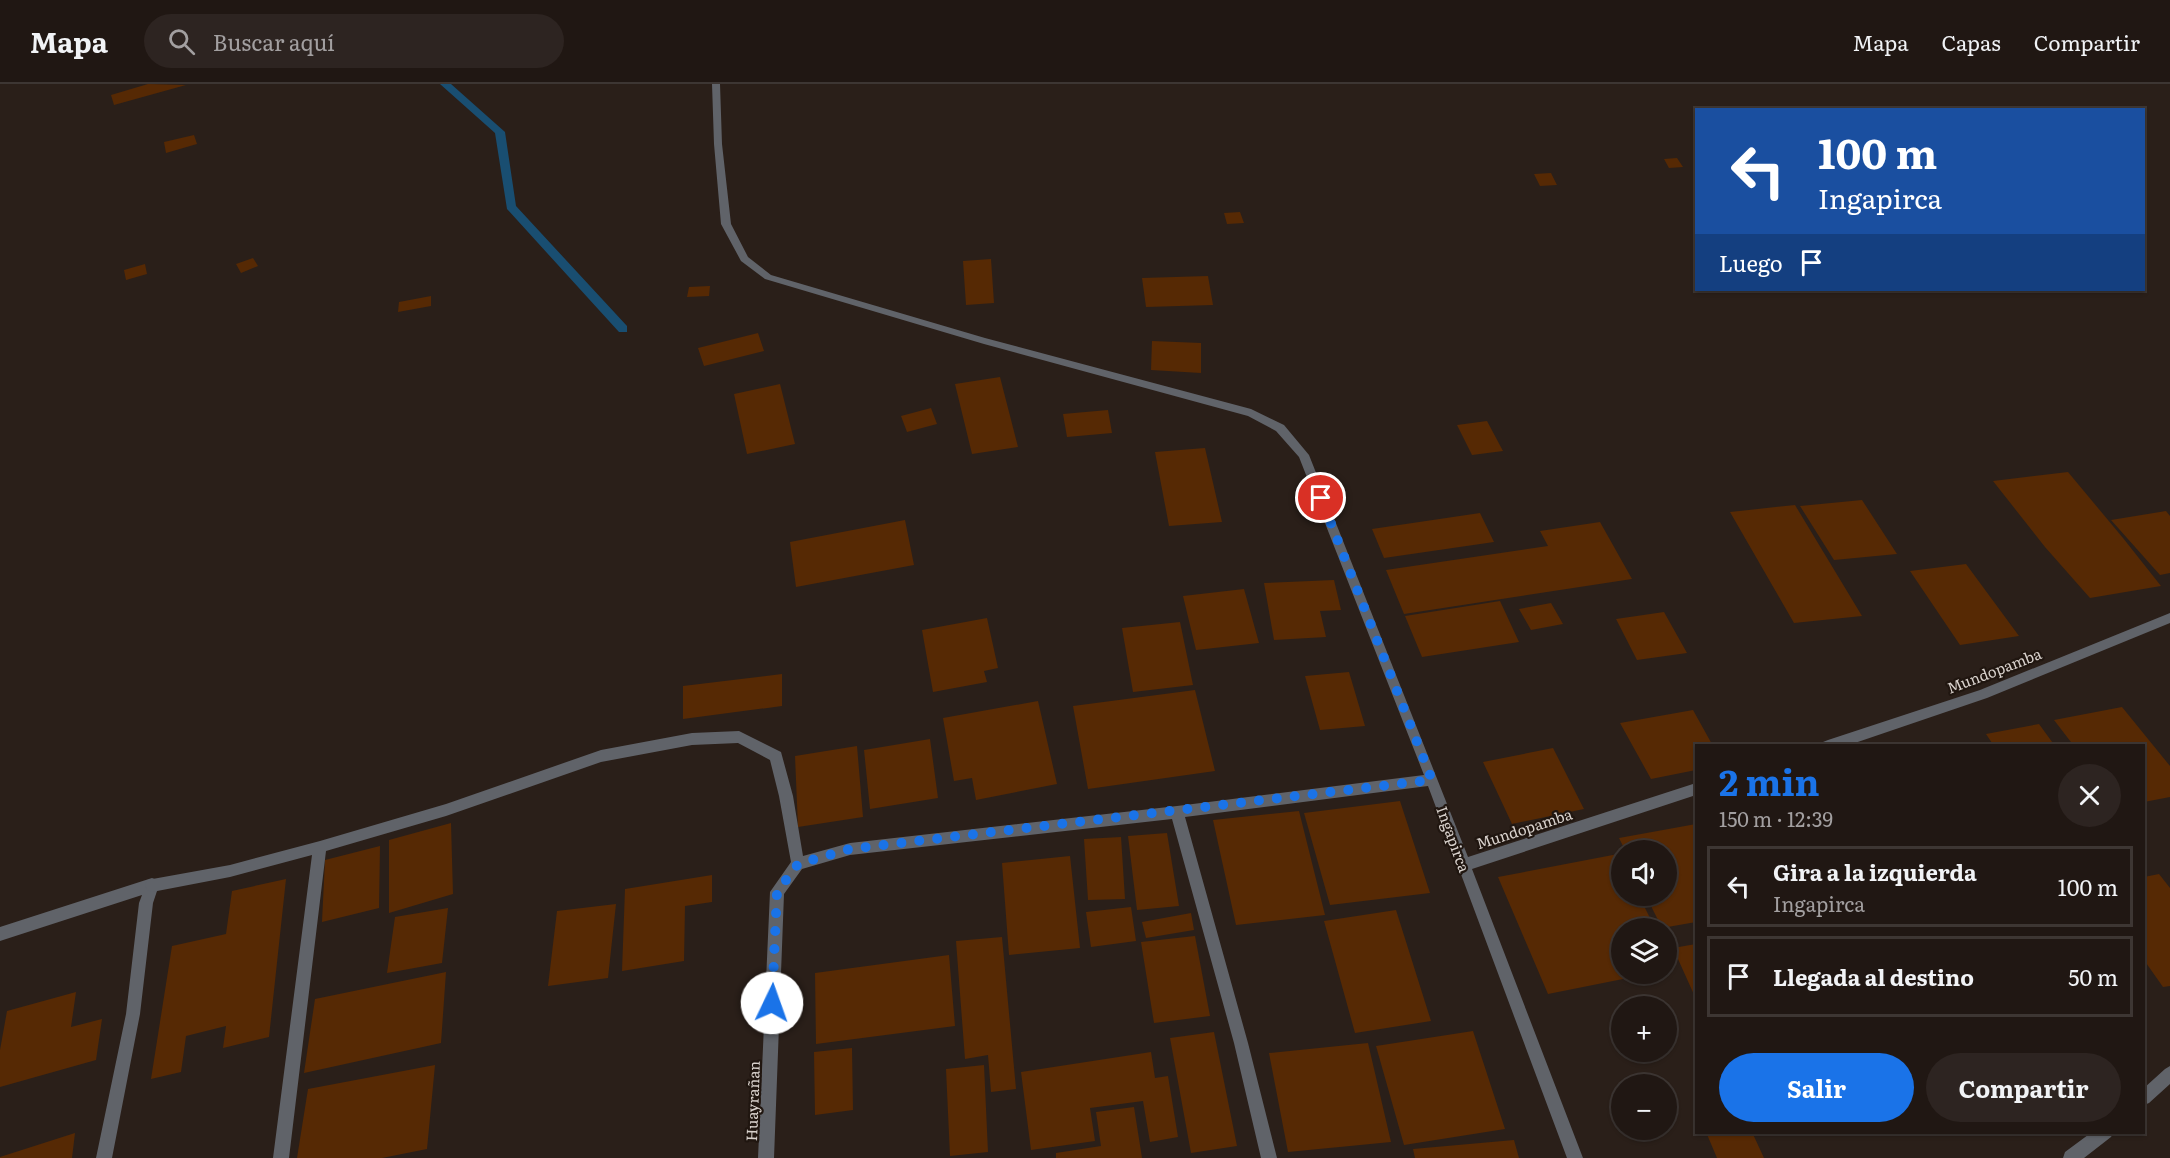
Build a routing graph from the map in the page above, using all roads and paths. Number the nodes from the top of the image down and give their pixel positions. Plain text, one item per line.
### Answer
1 (716, 84) edge
2 (2170, 618) edge
3 (1834, 744) edge
4 (1432, 780) junction
5 (1695, 789) edge
6 (1177, 812) junction
7 (320, 847) junction
8 (798, 864) junction
9 (1464, 865) junction
10 (152, 885) junction
11 (0, 934) edge
12 (2170, 1074) edge
13 (2145, 1097) edge
14 (2103, 1134) edge
15 (104, 1158) edge
16 (281, 1158) edge
17 (766, 1158) edge
18 (1269, 1158) edge
19 (1575, 1158) edge
20 (2071, 1158) edge

1 - 4 street, Ingapirca
2 - 3 street, Mundopamba
4 - 6 street
4 - 9 street, Ingapirca
5 - 9 street, Mundopamba
6 - 8 street
6 - 18 street
7 - 8 street
7 - 10 street
7 - 16 street
8 - 17 street, Huayrañan
9 - 19 street, Ingapirca
10 - 11 street
10 - 15 street
12 - 13 street
14 - 20 street

